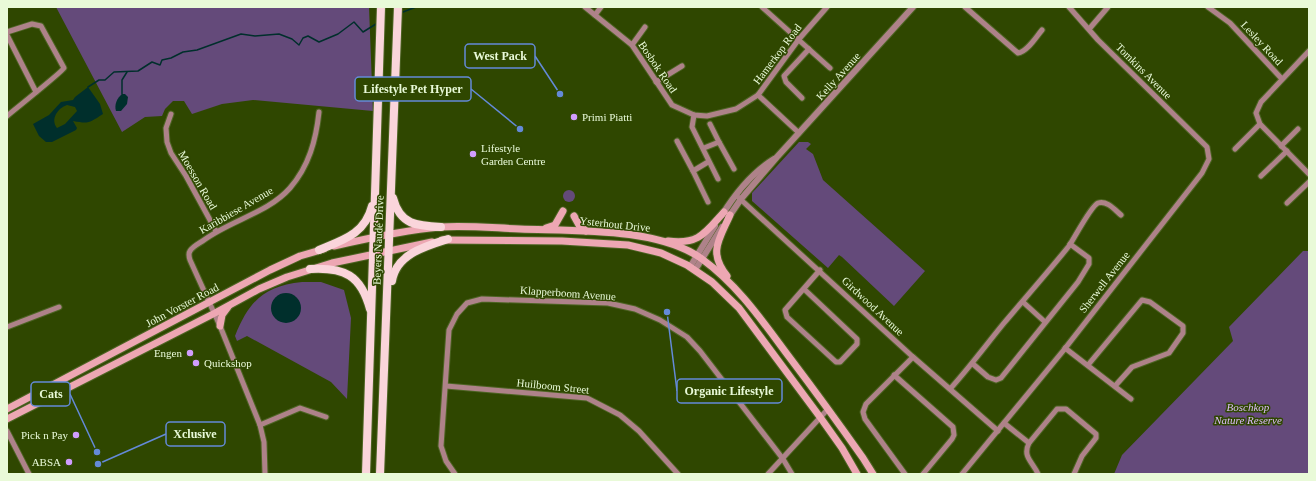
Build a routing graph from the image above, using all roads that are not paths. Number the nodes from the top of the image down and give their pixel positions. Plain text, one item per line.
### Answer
1 (381, 7) edge
2 (398, 7) edge
3 (585, 7) edge
4 (601, 7) edge
5 (762, 7) edge
6 (827, 7) edge
7 (913, 7) edge
8 (965, 7) edge
9 (1070, 7) edge
10 (1108, 7) edge
11 (1208, 7) edge
12 (595, 15) junction
13 (645, 27) dead end
14 (1090, 28) junction
15 (1042, 30) dead end
16 (7, 32) edge
17 (7, 35) edge
18 (799, 39) junction
19 (632, 45) junction
20 (809, 48) junction
21 (1309, 51) edge
22 (682, 66) dead end
23 (830, 68) dead end
24 (1282, 80) junction
25 (656, 82) junction
26 (36, 92) junction
27 (758, 95) junction
28 (802, 98) dead end
29 (319, 112) dead end
30 (171, 114) dead end
31 (694, 115) junction
32 (7, 116) edge
33 (710, 124) dead end
34 (1260, 124) junction
35 (1298, 129) dead end
36 (799, 133) junction
37 (677, 141) dead end
38 (719, 142) junction
39 (1281, 146) junction
40 (1207, 147) joint
41 (704, 148) junction
42 (1235, 149) dead end
43 (1287, 151) junction
44 (708, 162) junction
45 (734, 169) dead end
46 (693, 172) junction
47 (1309, 173) edge
48 (1261, 176) dead end
49 (718, 179) dead end
50 (1309, 182) edge
51 (391, 188) junction
52 (375, 189) junction
53 (739, 197) junction
54 (708, 202) dead end
55 (1287, 204) dead end
56 (563, 211) dead end
57 (727, 214) junction
58 (1121, 215) dead end
59 (574, 216) dead end
60 (441, 227) junction
61 (538, 230) junction
62 (216, 231) junction
63 (588, 232) junction
64 (390, 235) junction
65 (374, 238) junction
66 (650, 238) junction
67 (448, 239) junction
68 (1070, 244) junction
69 (319, 250) junction
70 (390, 250) junction
71 (374, 254) junction
72 (698, 257) junction
73 (692, 268) junction
74 (310, 269) junction
75 (820, 270) junction
76 (735, 288) junction
77 (804, 289) junction
78 (1023, 302) junction
79 (210, 303) junction
80 (232, 303) junction
81 (59, 307) dead end
82 (388, 311) junction
83 (215, 313) junction
84 (372, 318) junction
85 (1045, 322) junction
86 (220, 326) junction
87 (7, 327) edge
88 (1065, 348) junction
89 (913, 357) junction
90 (973, 364) junction
91 (1088, 365) junction
92 (894, 375) junction
93 (446, 386) junction
94 (1115, 386) junction
95 (950, 389) junction
96 (1131, 399) dead end
97 (7, 409) edge
98 (828, 409) junction
99 (326, 417) dead end
100 (820, 417) junction
101 (7, 419) edge
102 (1004, 423) junction
103 (260, 425) junction
104 (7, 431) edge
105 (998, 431) junction
106 (1029, 443) junction
107 (783, 459) junction
108 (29, 474) edge
109 (265, 474) edge
110 (366, 474) edge
111 (380, 474) edge
112 (455, 474) edge
113 (678, 474) edge
114 (768, 474) edge
115 (792, 474) edge
116 (857, 474) edge
117 (873, 474) edge
118 (905, 474) edge
119 (923, 474) edge
120 (962, 474) edge
121 (1038, 474) edge
122 (1074, 474) edge

1 - 52 main road, Beyers Naudé Drive
2 - 51 main road, Beyers Naudé Drive
3 - 12 street, Bosbok Road
4 - 12 street
5 - 18 street
6 - 18 street, Hamerkop Road
7 - 36 street, Kelly Avenue
8 - 15 street
9 - 14 street, Tomkins Avenue
10 - 14 street
11 - 24 street, Lesley Road
12 - 19 street, Bosbok Road
13 - 19 street
14 - 40 street, Tomkins Avenue
16 - 26 street
17 - 26 street
18 - 20 street
18 - 27 street, Hamerkop Road
19 - 25 street, Bosbok Road
20 - 23 street
20 - 28 street
21 - 24 street
22 - 25 street
24 - 34 street
25 - 31 street, Bosbok Road
26 - 32 street
27 - 31 street, Bosbok Road
27 - 36 street
29 - 62 street, Karibbiese Avenue
30 - 62 street, Moesson Road
31 - 41 street
33 - 38 street
34 - 39 street
34 - 42 street
35 - 39 street
36 - 53 street, Kelly Avenue
37 - 46 street
38 - 41 street
38 - 45 street
39 - 43 street
40 - 88 street, Sherwell Avenue
41 - 44 street
43 - 47 street
43 - 48 street
44 - 46 street
44 - 49 street
46 - 54 street
50 - 55 street
51 - 60 main road
51 - 64 main road, Beyers Naudé Drive
52 - 65 main road, Beyers Naudé Drive
52 - 69 main road
53 - 57 street, Kelly Avenue
53 - 75 street, Girdwood Avenue
56 - 61 main road
57 - 66 main road
57 - 72 street, Kelly Avenue
57 - 76 main road
58 - 68 street
59 - 63 main road
60 - 61 main road, Ysterhout Drive
60 - 64 main road, Ysterhout Drive
61 - 63 main road, Ysterhout Drive
62 - 79 street, Karibbiese Avenue
63 - 66 main road, Ysterhout Drive
64 - 65 main road, Ysterhout Drive
64 - 70 main road, Beyers Naudé Drive
65 - 69 main road, John Vorster Road
65 - 71 main road, Beyers Naudé Drive
66 - 72 main road, Ysterhout Drive
67 - 70 main road, Ysterhout Drive
67 - 73 main road, Ysterhout Drive
67 - 82 main road
68 - 78 street
68 - 85 street
69 - 79 main road, John Vorster Road
70 - 71 main road, Ysterhout Drive
70 - 82 main road, Beyers Naudé Drive
71 - 74 main road, John Vorster Road
71 - 84 main road, Beyers Naudé Drive
72 - 73 street, Kelly Avenue
72 - 76 main road, Ysterhout Drive
73 - 100 main road, Ysterhout Drive
74 - 80 main road, John Vorster Road
74 - 84 main road
75 - 77 street
75 - 89 street, Girdwood Avenue
76 - 98 main road, Ysterhout Drive
77 - 77 street
78 - 85 street
78 - 90 street
79 - 83 street
79 - 97 main road, John Vorster Road
80 - 83 main road, John Vorster Road
80 - 86 main road
81 - 87 street
82 - 111 main road, Beyers Naudé Drive
83 - 86 street
83 - 101 main road, John Vorster Road
84 - 110 main road, Beyers Naudé Drive
85 - 90 street
86 - 103 street
88 - 91 street
88 - 102 street, Sherwell Avenue
89 - 92 street
89 - 95 street, Girdwood Avenue
90 - 95 street
91 - 94 street
91 - 94 street
92 - 118 street
92 - 119 street
93 - 107 street, Klapperboom Avenue
93 - 112 street, Klapperboom Avenue
93 - 113 street, Huilboom Street
94 - 96 street
95 - 105 street, Girdwood Avenue
98 - 100 street
98 - 117 main road, Ysterhout Drive
99 - 103 street
100 - 107 street
100 - 116 main road, Ysterhout Drive
102 - 105 street, Sherwell Avenue
102 - 106 street
103 - 109 street
104 - 108 street
105 - 120 street, Sherwell Avenue
106 - 121 street
106 - 122 street
107 - 114 street
107 - 115 street, Klapperboom Avenue

